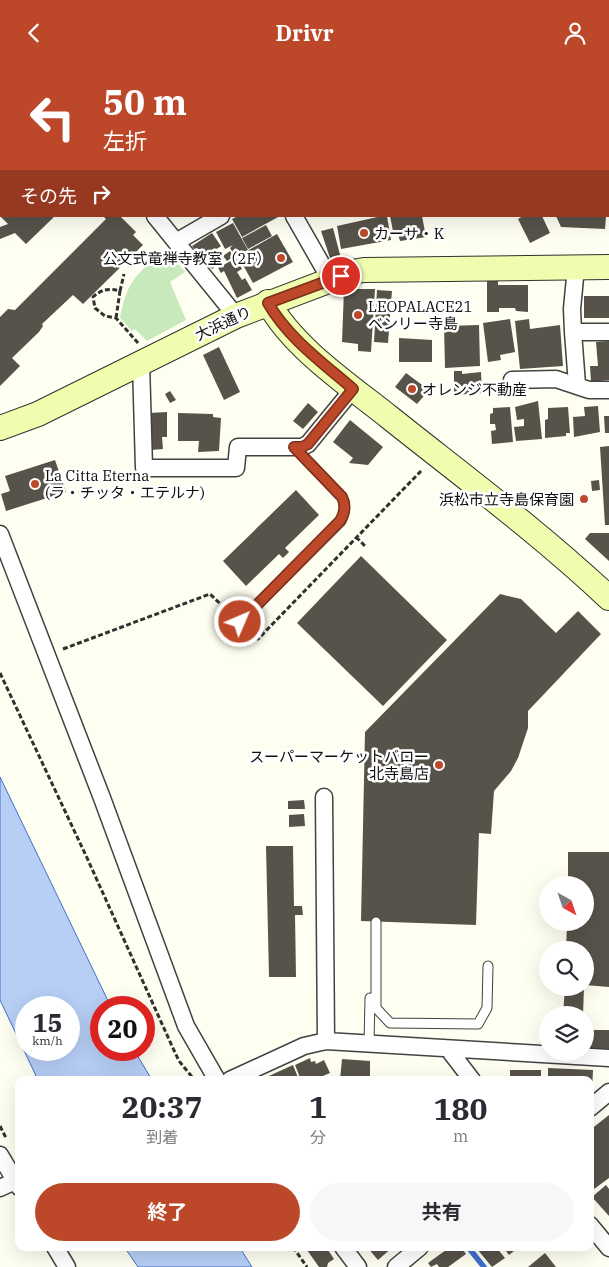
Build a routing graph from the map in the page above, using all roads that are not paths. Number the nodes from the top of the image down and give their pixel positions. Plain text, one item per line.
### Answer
1 (156, 217) edge
2 (219, 217) edge
3 (295, 217) edge
4 (176, 242) junction
5 (576, 267) junction
6 (609, 267) edge
7 (330, 279) junction
8 (268, 303) junction
9 (236, 316) junction
10 (573, 332) junction
11 (609, 332) edge
12 (142, 356) junction
13 (512, 380) dead end
14 (577, 385) junction
15 (353, 389) junction
16 (609, 390) edge
17 (0, 428) edge
18 (294, 447) junction
19 (0, 534) edge
20 (608, 596) edge
21 (240, 622) road end
22 (324, 797) dead end
23 (376, 922) dead end
24 (488, 966) dead end
25 (370, 999) dead end
26 (326, 1041) junction
27 (369, 1044) junction
28 (449, 1050) junction
29 (609, 1058) edge
30 (215, 1076) edge
31 (239, 1076) edge
32 (469, 1076) edge
33 (609, 1093) edge
34 (594, 1105) edge
35 (0, 1155) edge
36 (15, 1178) edge
37 (15, 1183) edge
38 (0, 1188) edge
39 (594, 1230) edge
40 (609, 1248) edge
41 (57, 1251) edge
42 (347, 1251) edge
43 (415, 1251) edge
44 (67, 1267) edge
45 (358, 1267) edge
46 (396, 1267) edge

1 - 4 street
2 - 4 street
3 - 7 street
4 - 9 street
5 - 6 street, 大浜通り
5 - 7 street, 大浜通り
5 - 10 street
7 - 8 street, 大浜通り
8 - 9 street, 大浜通り
8 - 15 street
9 - 12 street, 大浜通り
10 - 11 street
10 - 14 street
12 - 17 street, 大浜通り
12 - 18 street
13 - 14 street
14 - 16 street
15 - 18 street
15 - 20 street
18 - 21 lane
19 - 30 street
22 - 26 street
23 - 24 lane
25 - 27 lane
26 - 27 street
26 - 31 street
27 - 28 street
28 - 29 street
28 - 32 street
33 - 34 street
35 - 36 street
37 - 38 street
39 - 40 street
41 - 44 street
42 - 45 street
43 - 46 street

